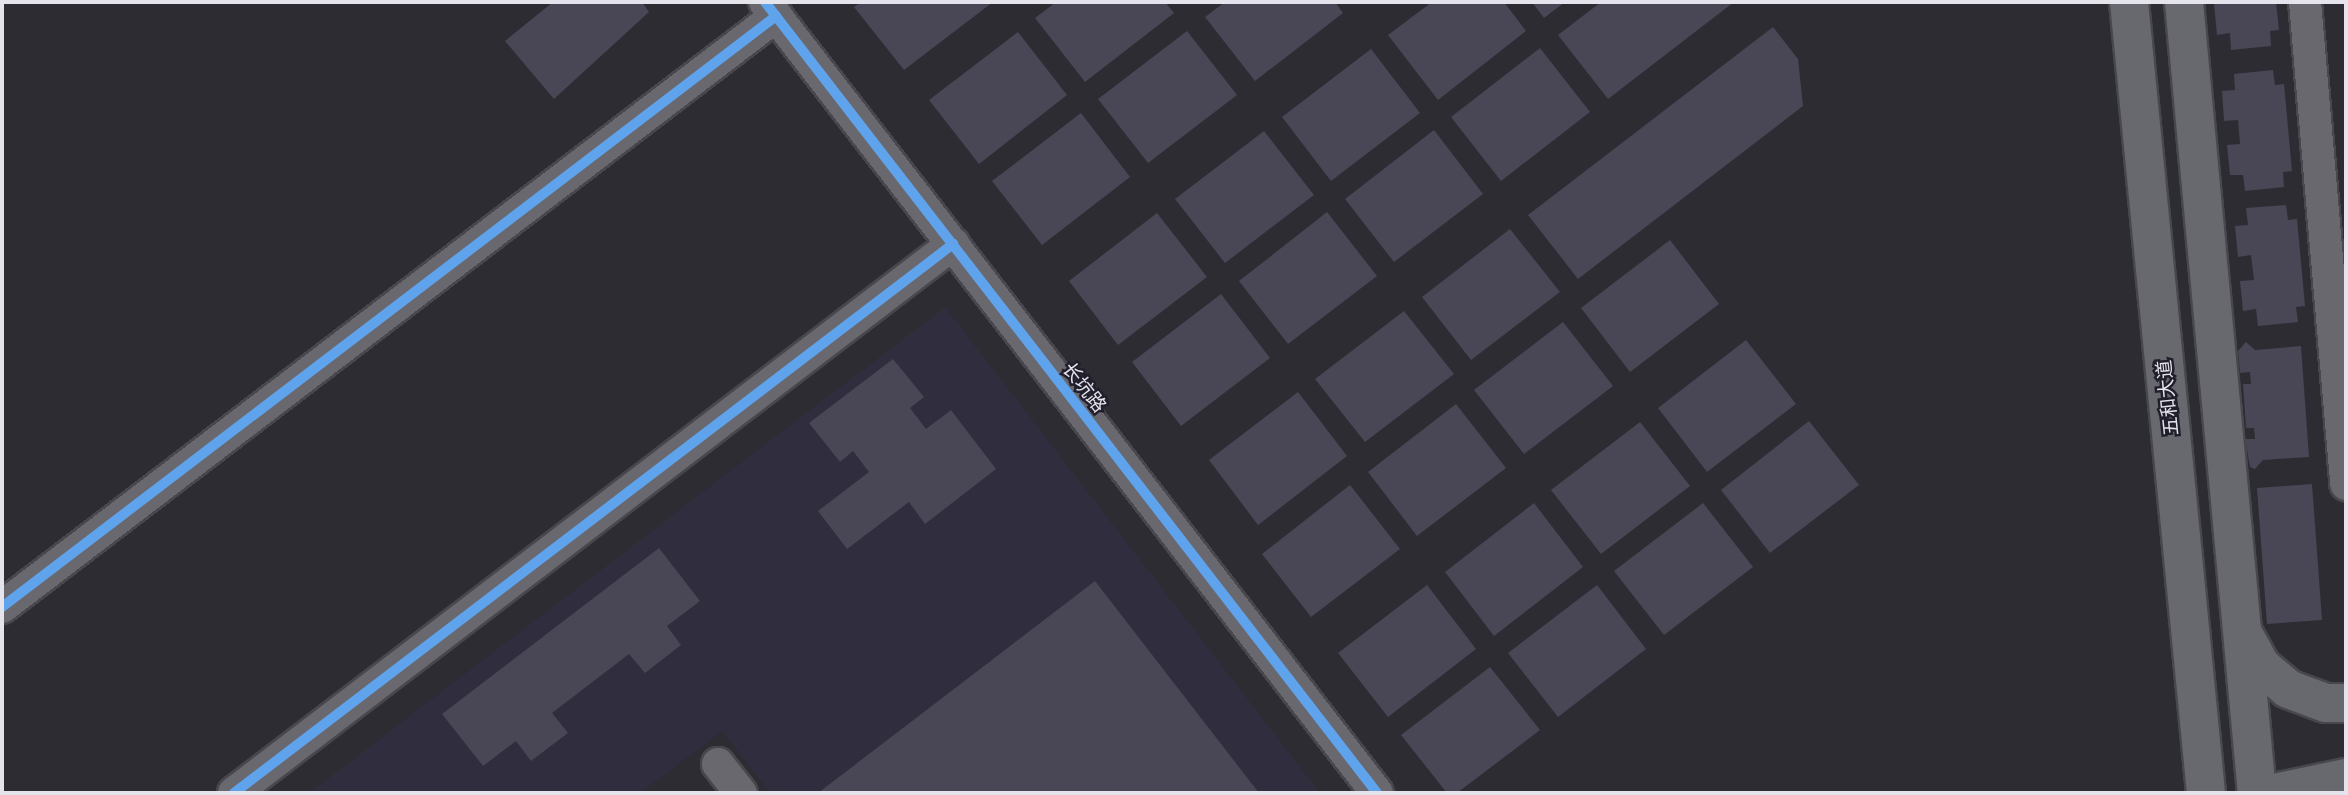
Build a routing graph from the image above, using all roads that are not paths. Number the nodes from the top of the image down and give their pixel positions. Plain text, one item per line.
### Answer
1 (2129, 2) edge
2 (2184, 2) edge
3 (2305, 2) edge
4 (770, 9) edge
5 (953, 244) junction
6 (2346, 484) edge
7 (2, 607) edge
8 (2241, 630) junction
9 (2346, 703) edge
10 (718, 764) dead end
11 (2346, 778) edge
12 (234, 793) edge
13 (741, 793) edge
14 (1377, 793) edge
15 (2206, 793) edge
16 (2257, 793) edge
17 (2274, 793) edge

1 - 15 main road, 五和大道
2 - 8 main road
3 - 6 street
4 - 5 street, 长坑路
4 - 7 street
5 - 12 street
5 - 14 street, 长坑路
8 - 9 main road
8 - 16 main road
10 - 13 street
11 - 17 main road

